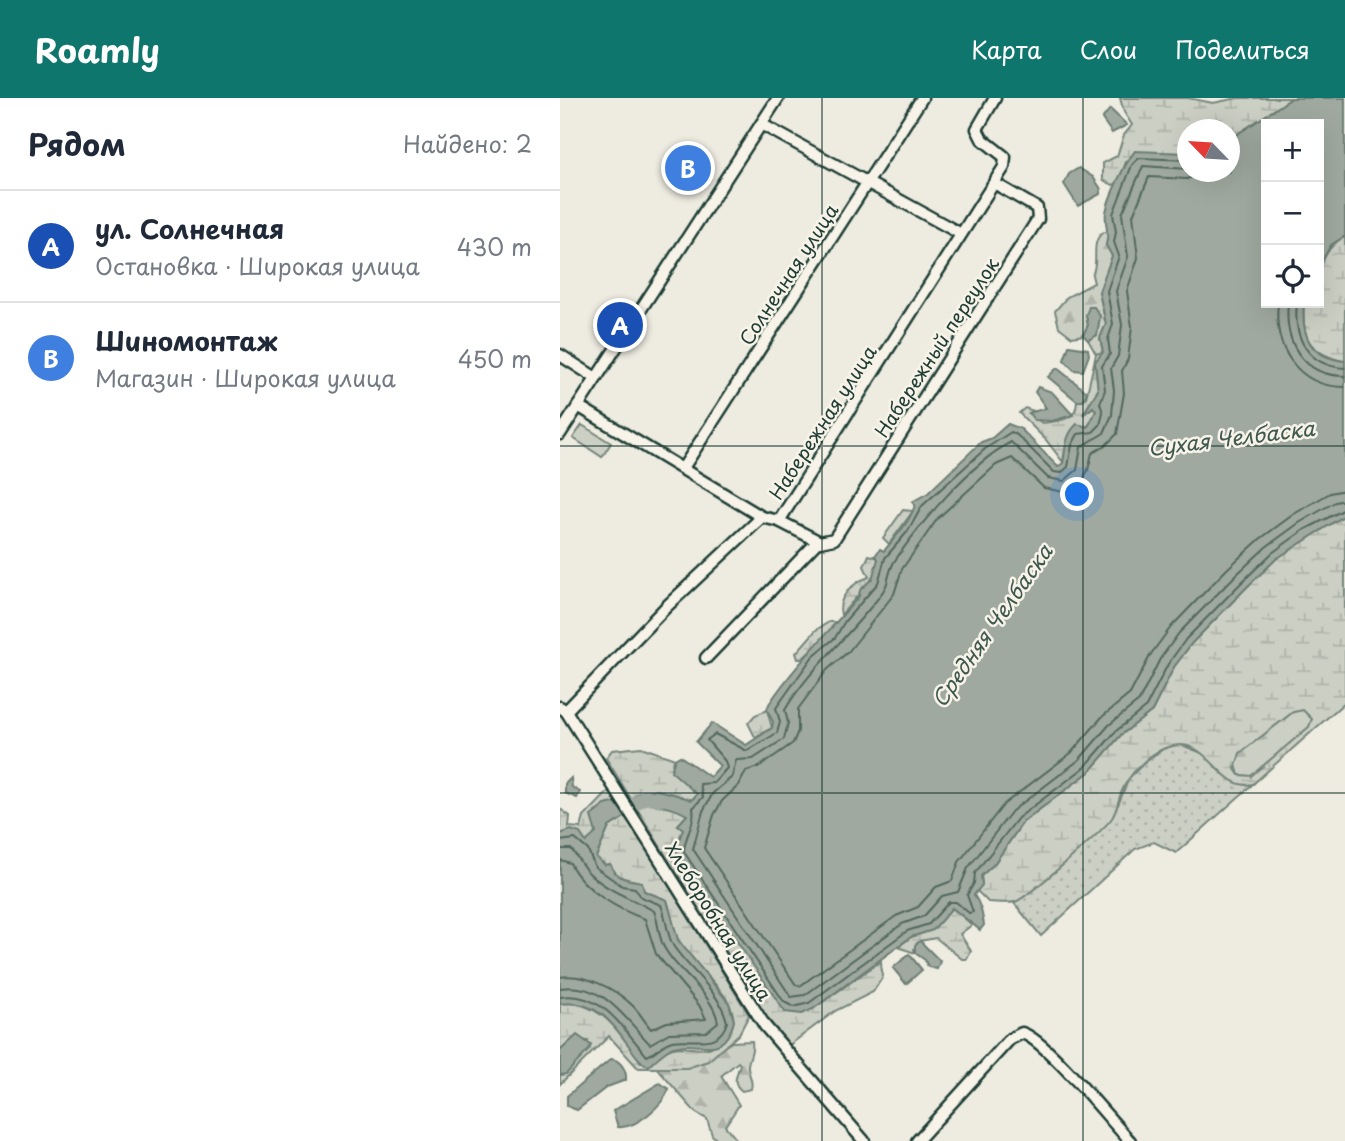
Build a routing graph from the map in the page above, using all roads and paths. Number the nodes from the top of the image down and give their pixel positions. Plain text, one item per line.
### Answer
1 (778, 98) edge
2 (922, 98) edge
3 (995, 98) edge
4 (761, 124) junction
5 (994, 183) junction
6 (866, 184) junction
7 (961, 234) junction
8 (560, 355) edge
9 (596, 378) junction
10 (578, 406) junction
11 (560, 434) edge
12 (683, 468) junction
13 (762, 517) junction
14 (779, 521) junction
15 (823, 542) junction
16 (706, 658) dead end
17 (563, 709) edge
18 (864, 1141) edge
19 (917, 1141) edge
20 (1130, 1141) edge

1 - 4 street
2 - 6 street, Солнечная улица
3 - 5 street, Набережная улица
4 - 6 street
4 - 9 street
5 - 7 street, Набережная улица
5 - 15 street, Набережный переулок
6 - 7 street
6 - 12 street, Солнечная улица
7 - 14 street, Набережная улица
8 - 9 street
9 - 10 street
10 - 11 street
10 - 12 street
12 - 13 street
13 - 14 street, Набережная улица
13 - 17 street, Набережная улица
14 - 15 street
15 - 16 street, Набережный переулок
17 - 18 street, Хлеборобная улица
19 - 20 street

